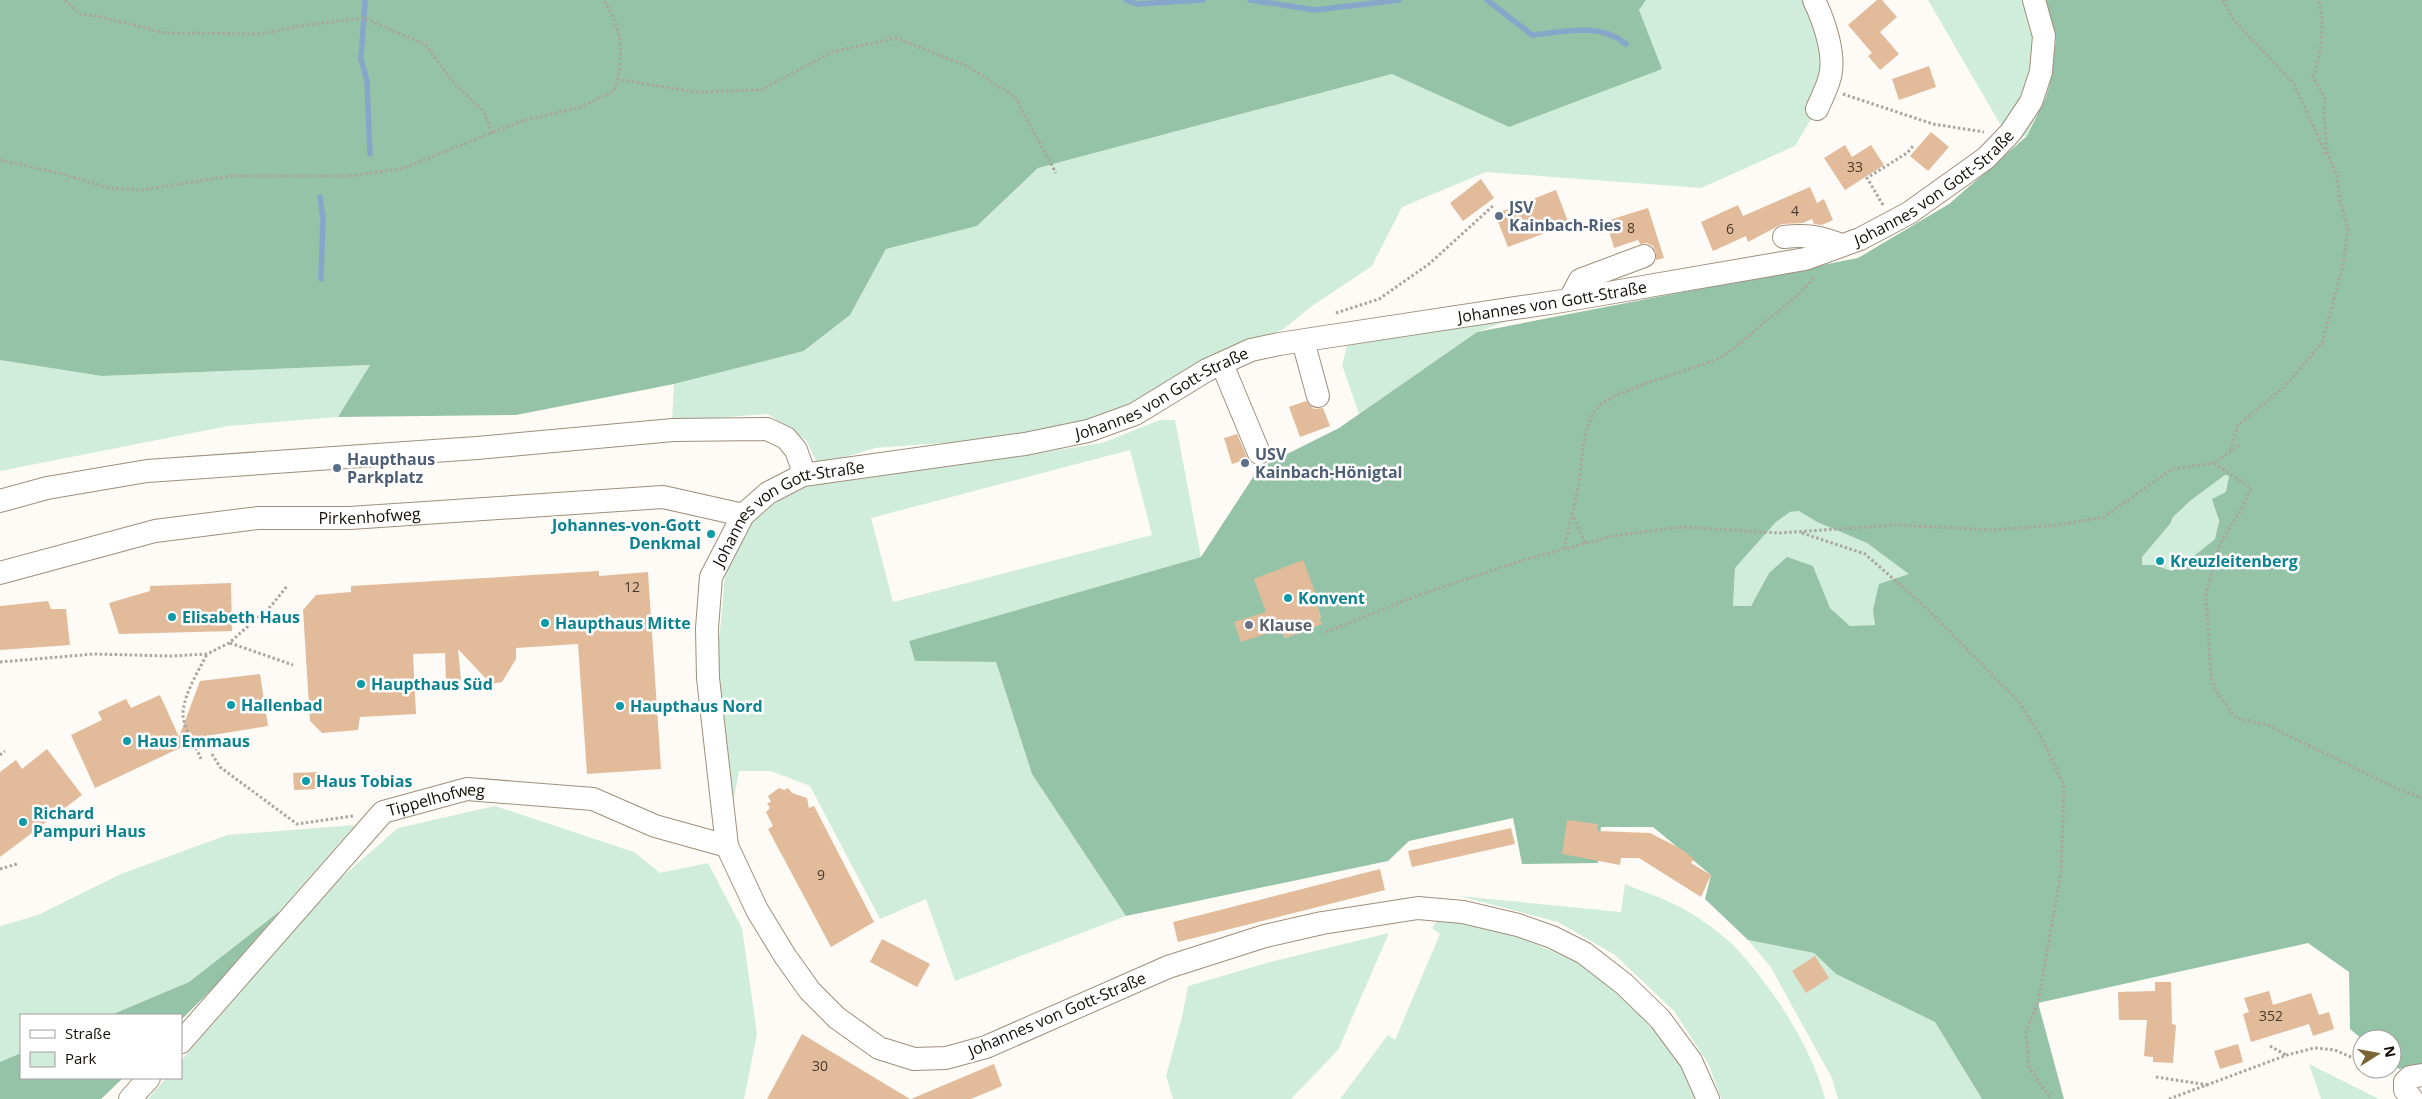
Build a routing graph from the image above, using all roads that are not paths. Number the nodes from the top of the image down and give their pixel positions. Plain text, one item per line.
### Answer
1 (1814, 0) edge
2 (2034, 0) edge
3 (1817, 109) dead end
4 (1784, 237) dead end
5 (1841, 246) junction
6 (1644, 256) dead end
7 (1570, 299) junction
8 (1303, 340) junction
9 (1222, 364) junction
10 (1318, 396) dead end
11 (1259, 453) dead end
12 (803, 475) junction
13 (0, 501) edge
14 (743, 515) junction
15 (0, 573) edge
16 (727, 846) junction
17 (182, 1041) edge
18 (2422, 1075) edge
19 (148, 1079) edge
20 (130, 1099) edge
21 (1708, 1099) edge
22 (2412, 1099) edge

1 - 3 street
2 - 5 street, Johannes von Gott-Straße
4 - 5 street
5 - 7 street, Johannes von Gott-Straße
6 - 7 street
7 - 8 street, Johannes von Gott-Straße
8 - 9 street, Johannes von Gott-Straße
8 - 10 street
9 - 11 street
9 - 12 street, Johannes von Gott-Straße
12 - 13 street
12 - 14 street, Johannes von Gott-Straße
14 - 15 street, Pirkenhofweg
14 - 16 street, Johannes von Gott-Straße
16 - 17 street, Tippelhofweg
16 - 21 street, Johannes von Gott-Straße
18 - 22 street
19 - 20 street

